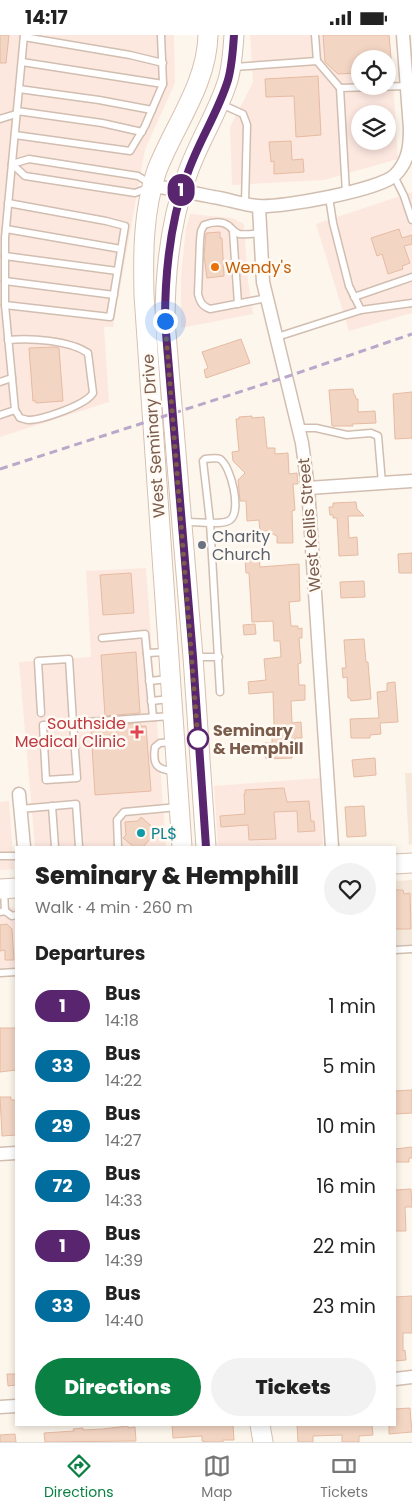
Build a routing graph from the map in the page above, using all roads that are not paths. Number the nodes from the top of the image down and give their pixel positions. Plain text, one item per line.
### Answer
1 (161, 35) edge
2 (208, 35) edge
3 (234, 35) edge
4 (315, 35) edge
5 (403, 35) edge
6 (24, 36) edge
7 (317, 61) junction
8 (22, 62) junction
9 (163, 63) junction
10 (231, 67) junction
11 (163, 84) junction
12 (407, 86) junction
13 (340, 88) junction
14 (19, 89) junction
15 (218, 103) junction
16 (411, 106) edge
17 (152, 110) junction
18 (17, 113) junction
19 (0, 119) edge
20 (142, 132) junction
21 (14, 135) junction
22 (12, 164) junction
23 (394, 176) junction
24 (153, 186) junction
25 (181, 191) junction
26 (346, 193) junction
27 (329, 197) junction
28 (8, 203) junction
29 (245, 203) junction
30 (259, 207) junction
31 (412, 219) edge
32 (6, 229) junction
33 (233, 231) junction
34 (260, 233) junction
35 (2, 238) edge
36 (121, 249) junction
37 (5, 256) junction
38 (3, 266) edge
39 (118, 271) junction
40 (412, 277) edge
41 (5, 281) junction
42 (3, 290) edge
43 (114, 295) junction
44 (354, 297) junction
45 (267, 298) junction
46 (412, 303) edge
47 (238, 304) junction
48 (5, 305) junction
49 (361, 310) junction
50 (3, 320) edge
51 (277, 337) junction
52 (8, 340) junction
53 (9, 348) junction
54 (0, 351) edge
55 (12, 378) junction
56 (0, 381) edge
57 (15, 410) junction
58 (0, 415) edge
59 (298, 429) junction
60 (412, 481) edge
61 (382, 483) junction
62 (308, 488) junction
63 (181, 522) junction
64 (210, 522) junction
65 (102, 638) dead end
66 (168, 652) junction
67 (147, 653) junction
68 (193, 657) junction
69 (219, 657) junction
70 (170, 679) junction
71 (149, 681) junction
72 (220, 692) dead end
73 (151, 701) junction
74 (172, 707) junction
75 (41, 713) dead end
76 (153, 717) junction
77 (73, 723) junction
78 (19, 794) dead end
79 (52, 806) junction
80 (179, 807) junction
81 (20, 809) junction
82 (24, 846) edge
83 (55, 846) edge
84 (78, 846) edge
85 (118, 846) edge
86 (182, 846) edge
87 (206, 846) edge
88 (332, 846) edge
89 (15, 856) edge
90 (0, 857) edge
91 (412, 863) edge
92 (396, 864) edge
93 (7, 888) edge
94 (3, 912) edge
95 (412, 949) edge
96 (396, 950) edge
97 (15, 972) edge
98 (0, 973) edge
99 (15, 1153) edge
100 (0, 1154) edge
101 (412, 1377) edge
102 (396, 1379) edge
103 (15, 1406) edge
104 (0, 1407) edge
105 (260, 1426) edge
106 (263, 1442) edge

1 - 9 lane
2 - 24 main road, West Seminary Drive
3 - 10 main road, West Seminary Drive
4 - 7 lane
5 - 12 street
6 - 8 lane
6 - 9 lane
7 - 10 lane
7 - 13 lane
8 - 11 lane
8 - 14 lane
9 - 11 lane
10 - 15 main road, West Seminary Drive
11 - 17 lane
12 - 13 lane
12 - 16 street
13 - 26 lane
14 - 17 lane
14 - 18 lane
15 - 25 main road, West Seminary Drive
15 - 29 lane
16 - 23 street
17 - 20 lane
18 - 19 lane
18 - 20 lane
18 - 21 lane
20 - 21 lane
21 - 22 lane
22 - 24 lane
22 - 24 lane
22 - 28 lane
23 - 26 street
23 - 31 lane
24 - 25 street
24 - 66 main road, West Seminary Drive
25 - 29 street
25 - 63 main road, West Seminary Drive
26 - 27 street
27 - 30 street
27 - 44 lane
28 - 32 lane
28 - 36 lane
29 - 30 street
30 - 34 street, West Kellis Street
32 - 35 lane
32 - 36 lane
33 - 34 lane
33 - 47 lane
33 - 47 lane
34 - 45 street, West Kellis Street
35 - 37 lane
36 - 39 lane
37 - 38 lane
37 - 39 lane
38 - 41 lane
39 - 43 lane
40 - 44 lane
41 - 42 lane
41 - 43 lane
42 - 48 lane
43 - 48 lane
44 - 49 lane
45 - 47 lane
45 - 51 street, West Kellis Street
46 - 49 lane
48 - 50 lane
49 - 51 lane
50 - 52 lane
51 - 59 street, West Kellis Street
52 - 53 lane
52 - 57 lane
53 - 54 lane
53 - 55 lane
55 - 56 lane
55 - 57 lane
57 - 58 lane
59 - 61 lane
59 - 62 street, West Kellis Street
60 - 61 street
61 - 62 street
62 - 88 street, West Kellis Street
63 - 64 lane
63 - 68 main road, West Seminary Drive
64 - 64 lane
64 - 69 lane
65 - 67 lane
66 - 67 lane
66 - 68 main road
66 - 70 main road, West Seminary Drive
67 - 71 lane
68 - 69 lane
68 - 87 main road, West Seminary Drive
69 - 72 lane
70 - 71 lane
70 - 74 main road, West Seminary Drive
71 - 73 lane
73 - 74 lane
73 - 76 lane
74 - 76 lane
74 - 80 main road, West Seminary Drive
75 - 77 lane
76 - 77 lane
77 - 77 lane
78 - 81 street
79 - 81 lane
79 - 83 lane
79 - 84 lane
80 - 85 lane
80 - 86 main road, West Seminary Drive
81 - 82 street
89 - 90 lane
91 - 92 main road
93 - 94 lane
95 - 96 lane
97 - 98 lane
99 - 100 street
101 - 102 street
103 - 104 street
105 - 106 main road

